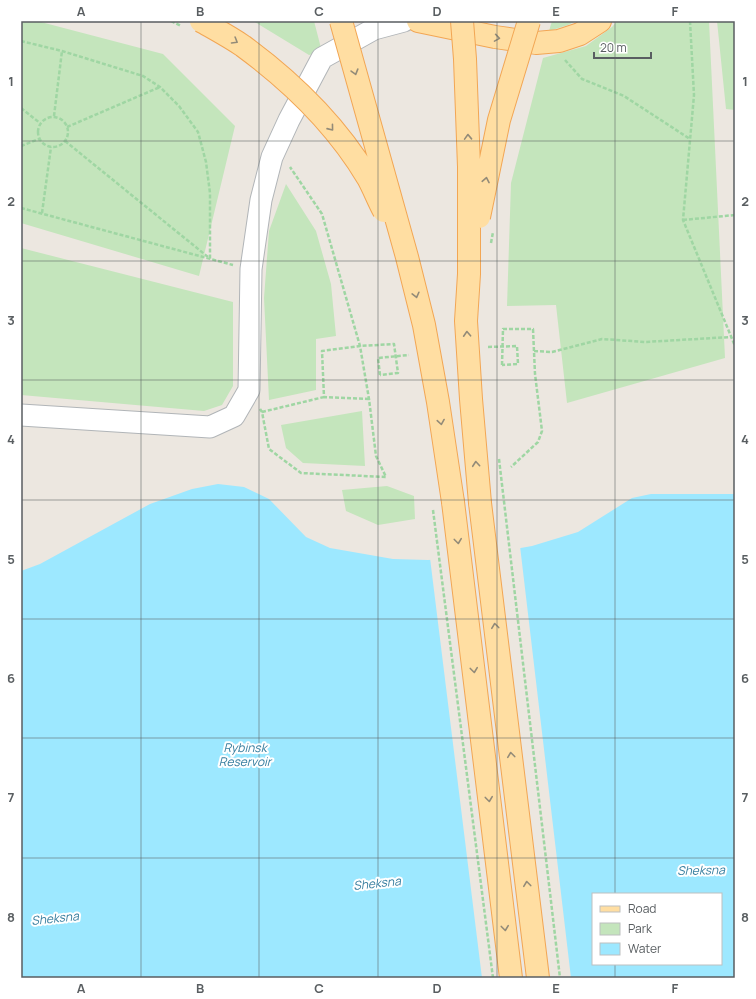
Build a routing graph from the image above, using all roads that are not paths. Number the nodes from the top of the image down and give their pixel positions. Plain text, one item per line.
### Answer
1 (341, 21) edge
2 (404, 21) edge
3 (418, 21) edge
4 (462, 21) edge
5 (529, 21) edge
6 (600, 21) edge
7 (193, 24) edge
8 (407, 257) junction
9 (468, 274) junction
10 (21, 415) edge
11 (511, 978) edge
12 (538, 978) edge

1 -> 8 main road, bridge
2 - 10 lane
3 -> 6 main road
9 -> 4 main road, bridge
9 -> 5 main road, bridge
7 -> 8 main road, bridge
8 -> 11 main road, bridge
12 -> 9 main road, bridge

